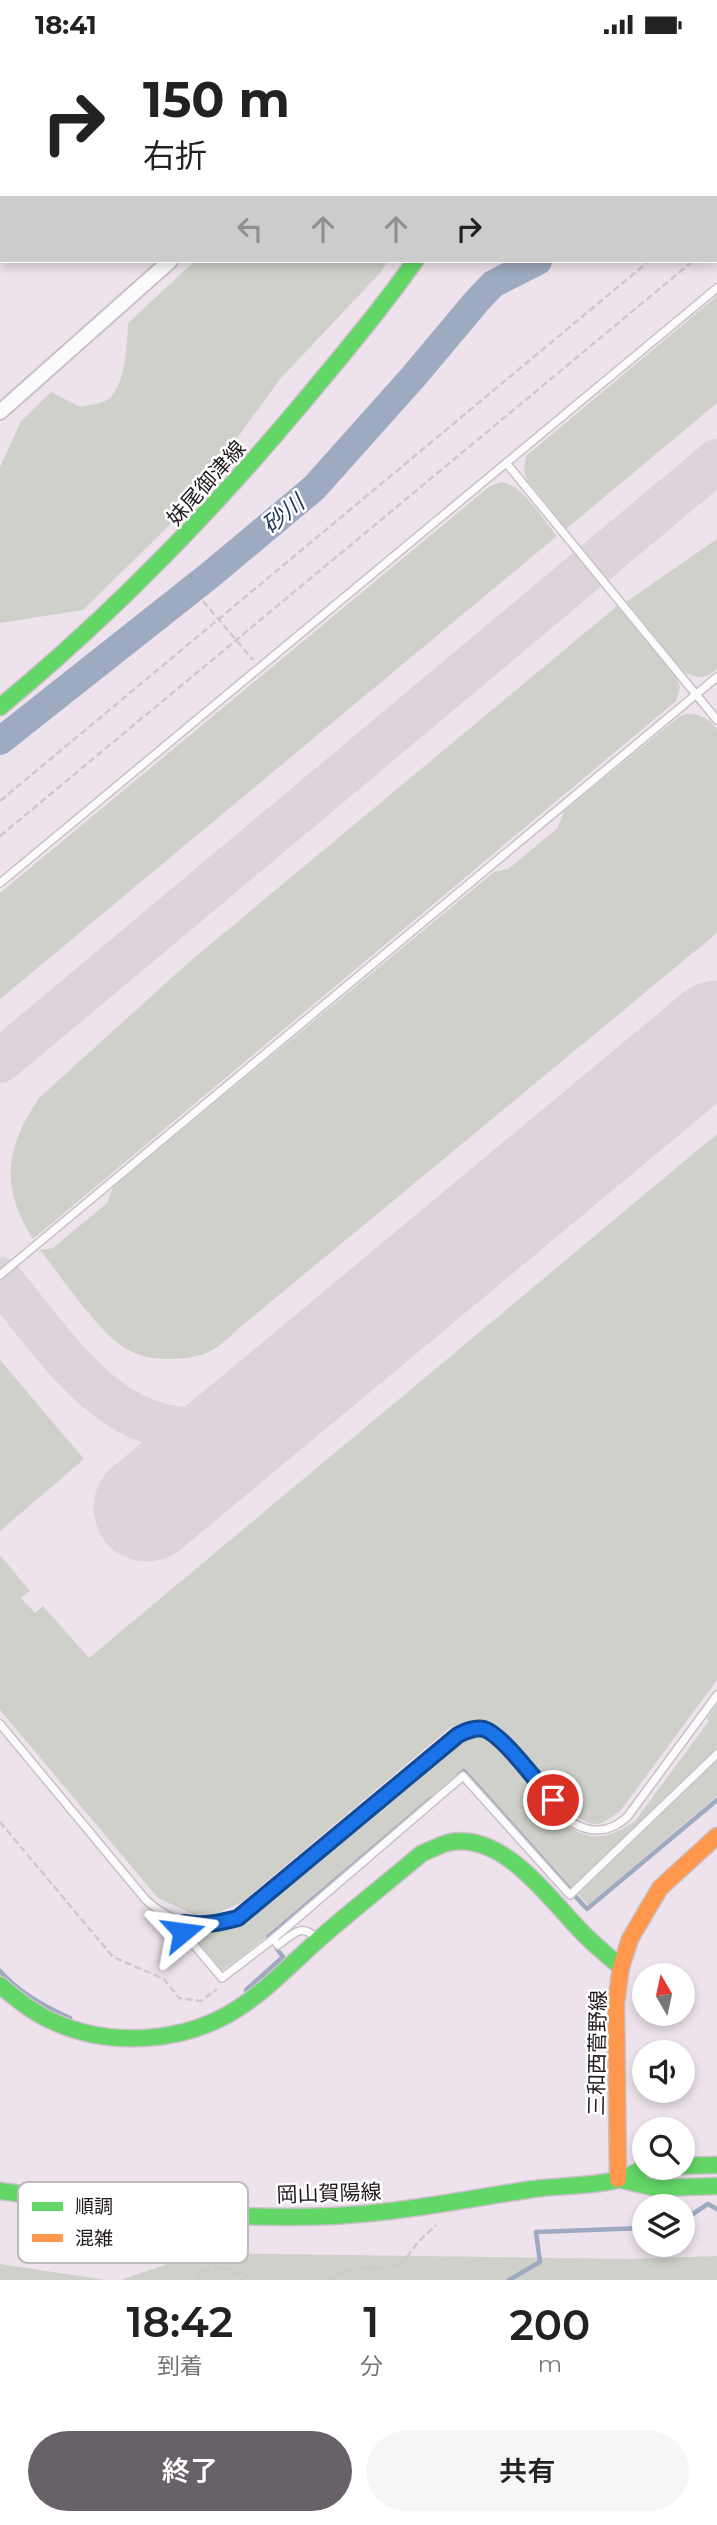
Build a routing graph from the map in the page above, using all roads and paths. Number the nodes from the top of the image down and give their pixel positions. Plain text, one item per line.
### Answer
1 (168, 263) edge
2 (413, 263) edge
3 (647, 263) edge
4 (690, 263) edge
5 (717, 288) edge
6 (0, 412) edge
7 (506, 464) junction
8 (203, 601) dead end
9 (219, 619) junction
10 (236, 640) junction
11 (260, 668) junction
12 (717, 677) edge
13 (696, 695) junction
14 (0, 706) edge
15 (717, 720) edge
16 (0, 801) edge
17 (0, 836) edge
18 (0, 883) edge
19 (0, 1275) edge
20 (717, 1695) edge
21 (0, 1724) edge
22 (717, 1754) edge
23 (0, 1822) edge
24 (717, 1836) edge
25 (184, 1923) junction
26 (273, 1939) junction
27 (318, 1941) junction
28 (621, 1967) junction
29 (0, 1985) edge
30 (223, 1985) dead end
31 (717, 2165) edge
32 (695, 2166) edge
33 (632, 2174) edge
34 (618, 2179) junction
35 (717, 2186) edge
36 (0, 2191) edge
37 (18, 2194) edge
38 (448, 2204) junction
39 (248, 2217) edge
40 (197, 2280) edge
41 (254, 2280) edge
42 (329, 2280) edge

1 - 6 street
2 - 14 main road, 妹尾御津線
3 - 9 path
4 - 10 path
5 - 7 lane
7 - 11 lane
7 - 13 lane
8 - 9 path
9 - 10 path
9 - 16 path
10 - 11 path
10 - 17 path
11 - 18 lane
12 - 13 lane
13 - 15 lane
13 - 19 lane
20 - 25 lane
21 - 25 lane
22 - 26 lane
23 - 30 path
24 - 28 main road, 三和西菅野線
25 - 26 lane
26 - 27 lane
27 - 28 main road
27 - 29 main road
28 - 34 main road, 三和西菅野線
31 - 32 main road
33 - 34 main road, 岡山賀陽線
34 - 35 main road, 岡山賀陽線
34 - 38 main road, 岡山賀陽線
36 - 37 main road, 岡山賀陽線
38 - 39 main road, 岡山賀陽線
38 - 42 path
40 - 41 path

